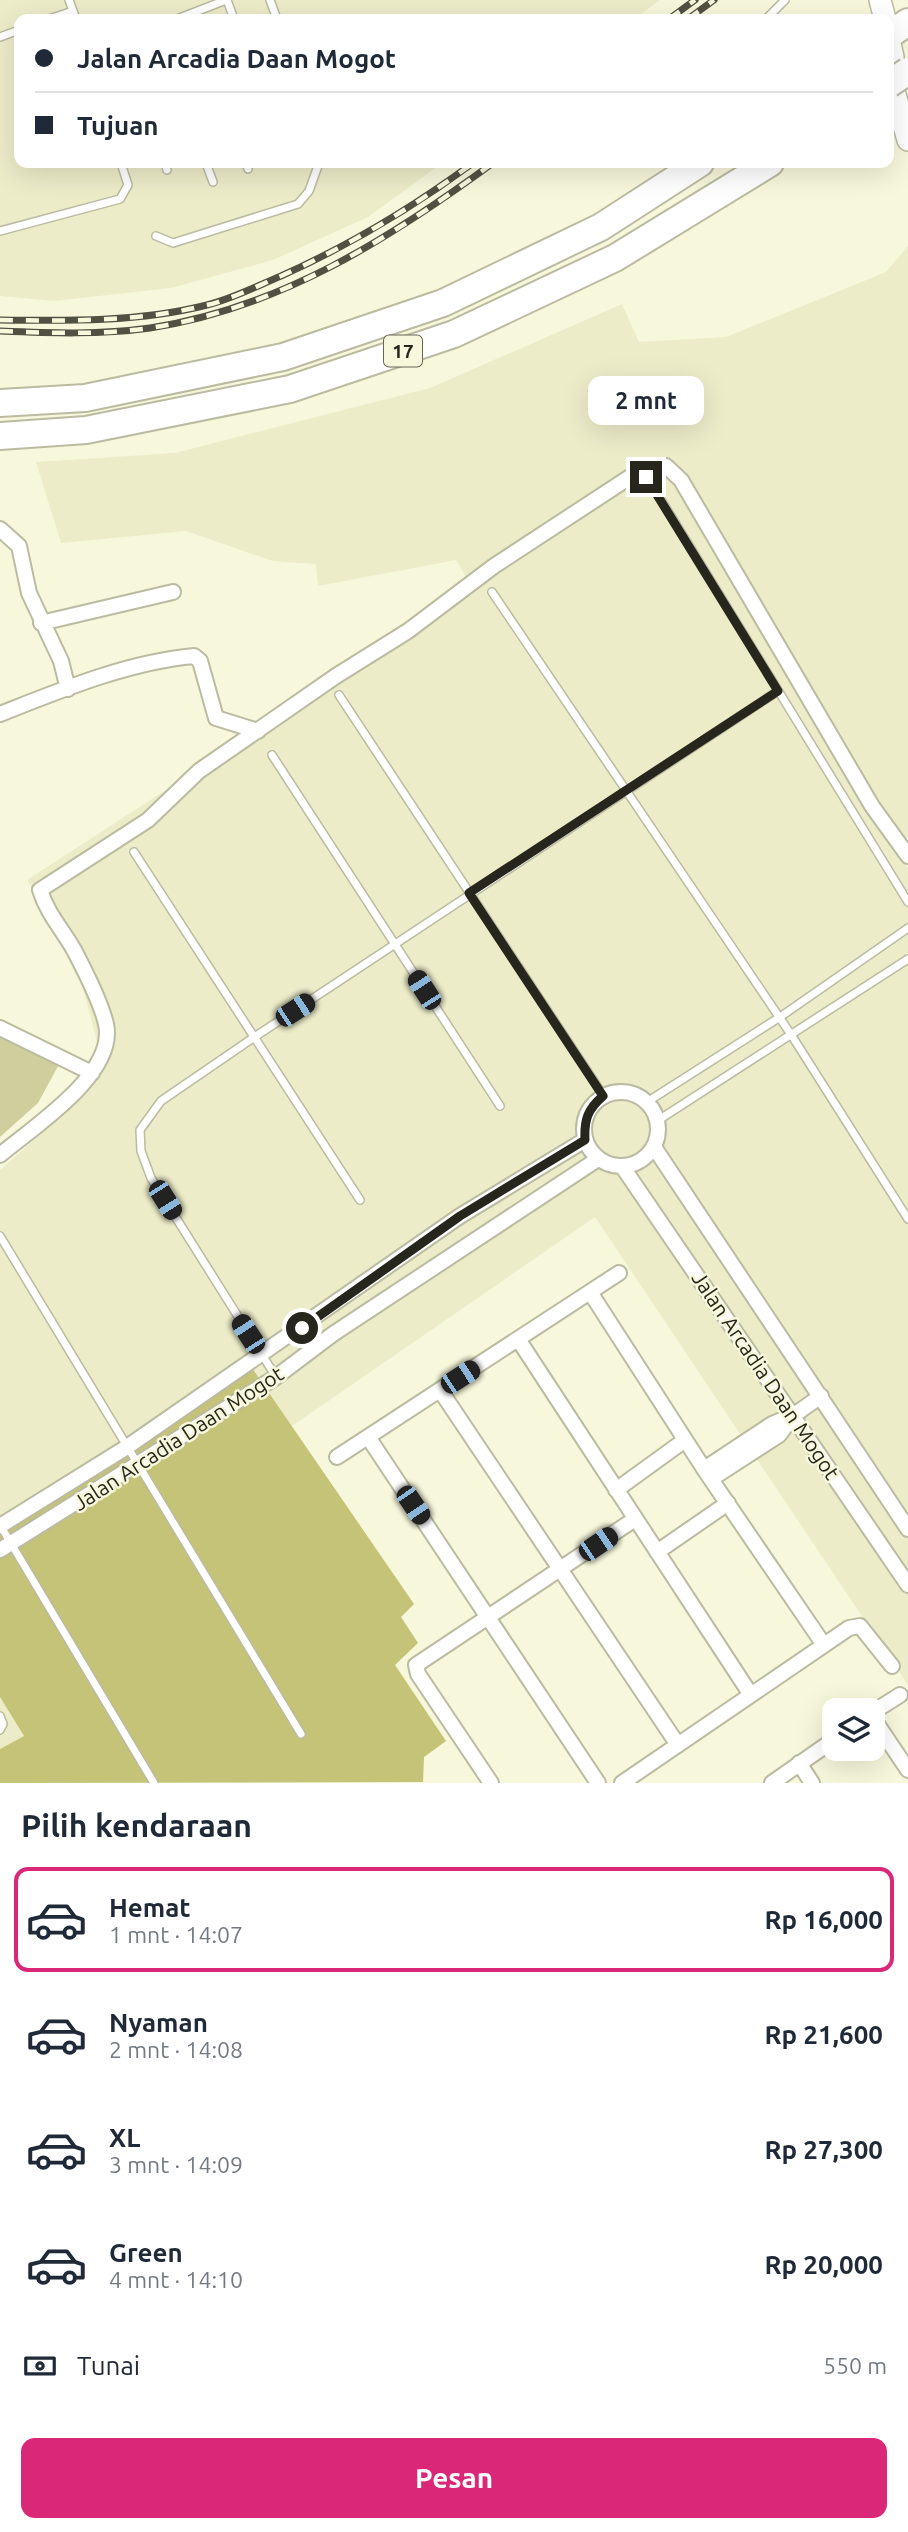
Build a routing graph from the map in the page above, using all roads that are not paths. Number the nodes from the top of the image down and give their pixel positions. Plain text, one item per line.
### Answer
1 (69, 0) edge
2 (226, 0) edge
3 (785, 0) edge
4 (73, 11) junction
5 (64, 14) edge
6 (74, 14) edge
7 (198, 14) edge
8 (771, 14) edge
9 (908, 22) edge
10 (897, 66) edge
11 (908, 140) edge
12 (123, 168) edge
13 (208, 168) edge
14 (317, 168) edge
15 (692, 168) edge
16 (762, 168) edge
17 (213, 182) dead end
18 (0, 231) edge
19 (156, 236) dead end
20 (0, 403) edge
21 (0, 436) edge
22 (646, 477) dead end
23 (0, 529) edge
24 (173, 592) dead end
25 (492, 593) dead end
26 (41, 623) junction
27 (68, 689) junction
28 (778, 691) junction
29 (340, 695) dead end
30 (0, 715) edge
31 (258, 731) junction
32 (272, 755) dead end
33 (625, 790) junction
34 (134, 852) dead end
35 (908, 856) edge
36 (469, 893) junction
37 (908, 902) edge
38 (908, 928) edge
39 (393, 943) junction
40 (908, 959) edge
41 (780, 1017) junction
42 (0, 1028) edge
43 (256, 1036) junction
44 (792, 1036) junction
45 (92, 1073) junction
46 (603, 1096) junction
47 (647, 1102) junction
48 (500, 1107) dead end
49 (657, 1121) junction
50 (585, 1140) junction
51 (654, 1147) junction
52 (0, 1155) edge
53 (598, 1158) junction
54 (622, 1166) junction
55 (360, 1200) dead end
56 (908, 1219) edge
57 (0, 1236) edge
58 (619, 1273) dead end
59 (590, 1292) junction
60 (518, 1339) junction
61 (262, 1356) junction
62 (275, 1377) junction
63 (440, 1390) junction
64 (821, 1396) junction
65 (794, 1415) junction
66 (368, 1437) junction
67 (685, 1440) junction
68 (127, 1447) junction
69 (337, 1457) dead end
70 (138, 1464) junction
71 (708, 1474) junction
72 (616, 1490) junction
73 (728, 1503) junction
74 (635, 1519) junction
75 (0, 1526) edge
76 (908, 1530) edge
77 (5, 1547) edge
78 (657, 1552) junction
79 (560, 1570) junction
80 (908, 1585) edge
81 (488, 1617) junction
82 (824, 1645) junction
83 (892, 1666) dead end
84 (751, 1695) junction
85 (900, 1695) dead end
86 (885, 1704) edge
87 (0, 1716) edge
88 (0, 1730) edge
89 (301, 1734) dead end
90 (885, 1736) edge
91 (678, 1745) junction
92 (822, 1748) edge
93 (799, 1763) junction
94 (908, 1770) edge
95 (154, 1783) edge
96 (491, 1783) edge
97 (598, 1783) edge
98 (622, 1783) edge
99 (772, 1783) edge
100 (812, 1783) edge

1 - 4 lane
2 - 7 lane
3 - 8 lane
4 - 5 lane
4 - 6 lane
9 - 10 highway
10 - 11 main road
12 - 18 lane
13 - 17 lane
14 - 19 lane
15 - 20 highway, 17
16 - 21 highway, 17
22 - 28 lane
23 - 26 street
24 - 26 street
25 - 33 lane
26 - 27 street
27 - 30 street
27 - 31 street
28 - 33 lane
28 - 37 lane
29 - 36 lane
31 - 35 street
31 - 45 street
32 - 39 lane
33 - 36 lane
33 - 41 lane
34 - 43 lane
36 - 39 lane
36 - 46 lane
38 - 41 lane
39 - 43 lane
39 - 48 lane
40 - 44 lane
41 - 44 lane
41 - 47 lane
42 - 45 street
43 - 55 lane
43 - 61 lane
44 - 49 lane
44 - 56 lane
45 - 52 street
46 - 47 street
46 - 50 street
47 - 49 street
49 - 51 street
50 - 53 street
50 - 61 street, Jalan Arcadia Daan Mogot
51 - 54 street
51 - 64 street, Jalan Arcadia Daan Mogot
53 - 54 street
53 - 62 street, Jalan Arcadia Daan Mogot
54 - 65 street, Jalan Arcadia Daan Mogot
57 - 68 lane
58 - 59 street
59 - 60 street
59 - 67 street
60 - 63 street
60 - 72 street
61 - 62 lane
61 - 68 street, Jalan Arcadia Daan Mogot
62 - 70 street, Jalan Arcadia Daan Mogot
63 - 66 street
63 - 79 street
64 - 65 street
64 - 76 street, Jalan Arcadia Daan Mogot
65 - 71 street
65 - 80 street, Jalan Arcadia Daan Mogot
66 - 69 street
66 - 81 street
67 - 71 street
67 - 72 street
68 - 70 lane
68 - 75 street, Jalan Arcadia Daan Mogot
70 - 77 street, Jalan Arcadia Daan Mogot
70 - 89 lane
71 - 73 street
72 - 74 street
73 - 78 street
73 - 82 street
74 - 78 street
74 - 79 street
75 - 77 lane
77 - 95 lane
78 - 84 street
79 - 81 street
79 - 91 street
81 - 96 street
81 - 97 street
82 - 83 street
82 - 84 street
84 - 91 street
85 - 86 street
87 - 88 lane
90 - 94 street
91 - 98 street
92 - 93 street
93 - 99 street
93 - 100 street

